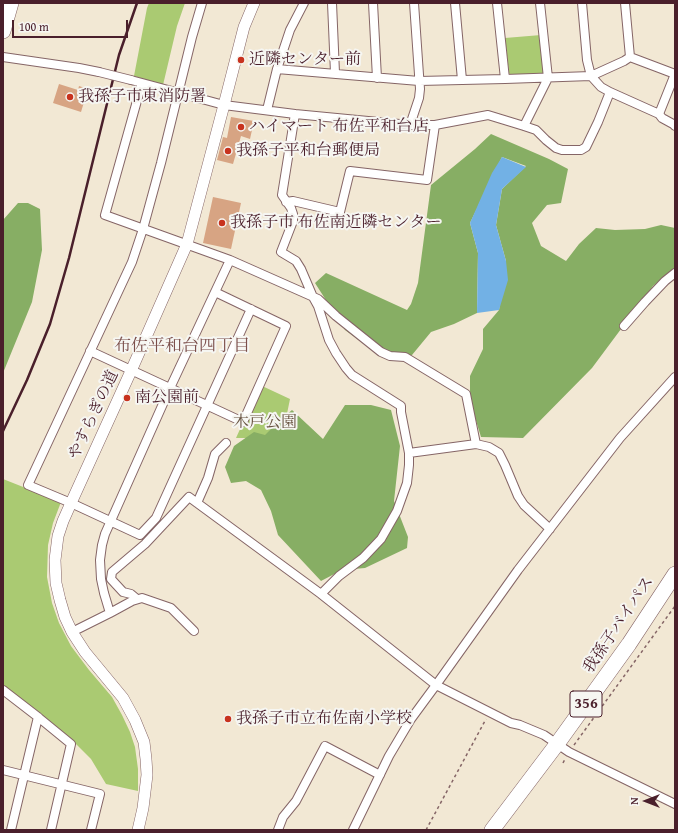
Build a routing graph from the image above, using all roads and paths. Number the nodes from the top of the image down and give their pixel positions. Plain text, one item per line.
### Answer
1 (11, 3) edge
2 (202, 3) edge
3 (254, 3) edge
4 (304, 3) edge
5 (332, 3) edge
6 (373, 3) edge
7 (414, 3) edge
8 (455, 3) edge
9 (497, 3) edge
10 (540, 3) edge
11 (582, 3) edge
12 (625, 3) edge
13 (3, 31) edge
14 (3, 57) edge
15 (630, 57) junction
16 (277, 69) junction
17 (335, 73) junction
18 (675, 74) edge
19 (591, 76) junction
20 (378, 78) junction
21 (548, 78) junction
22 (505, 79) junction
23 (462, 80) junction
24 (420, 81) junction
25 (142, 83) junction
26 (610, 92) junction
27 (179, 93) junction
28 (224, 105) junction
29 (267, 110) junction
30 (295, 114) junction
31 (659, 114) junction
32 (410, 125) junction
33 (435, 125) junction
34 (524, 126) junction
35 (675, 126) edge
36 (286, 202) junction
37 (143, 229) junction
38 (187, 244) junction
39 (230, 260) junction
40 (675, 273) edge
41 (215, 292) junction
42 (313, 296) junction
43 (251, 309) junction
44 (624, 326) dead end
45 (90, 352) junction
46 (132, 371) junction
47 (675, 377) edge
48 (170, 388) junction
49 (207, 405) junction
50 (226, 443) dead end
51 (476, 444) junction
52 (409, 453) junction
53 (71, 503) junction
54 (197, 503) junction
55 (110, 521) junction
56 (550, 529) junction
57 (675, 574) edge
58 (321, 594) junction
59 (137, 599) junction
60 (675, 606) edge
61 (110, 613) junction
62 (194, 631) dead end
63 (72, 632) junction
64 (436, 684) junction
65 (3, 691) edge
66 (490, 712) junction
67 (38, 717) junction
68 (563, 748) junction
69 (563, 763) dead end
70 (3, 770) edge
71 (24, 775) junction
72 (380, 775) junction
73 (62, 784) junction
74 (675, 804) edge
75 (10, 830) edge
76 (51, 830) edge
77 (91, 830) edge
78 (138, 830) edge
79 (278, 830) edge
80 (353, 830) edge
81 (426, 830) edge
82 (492, 830) edge

1 - 13 highway
2 - 27 street
3 - 28 street, やすらぎの道
4 - 16 street
5 - 17 street
6 - 20 street
7 - 24 street
8 - 23 street
9 - 22 street
10 - 21 street
11 - 19 street
12 - 15 street
14 - 25 street, bridge
15 - 18 street
15 - 19 street
16 - 17 street
16 - 29 street
17 - 20 street
18 - 31 street
19 - 21 street
19 - 26 street
20 - 24 street
21 - 22 street
21 - 34 street
22 - 23 street
23 - 24 street
24 - 32 street
25 - 27 street
25 - 37 street
26 - 31 street
26 - 34 street
27 - 28 street
27 - 37 street
28 - 29 street
28 - 38 street, やすらぎの道
29 - 30 street
30 - 32 street
30 - 36 street
31 - 35 street
32 - 33 street
33 - 34 street
33 - 36 street
36 - 42 street
37 - 38 street
37 - 45 street
38 - 39 street
38 - 46 street, やすらぎの道
39 - 41 street
39 - 42 street
40 - 44 street
41 - 43 street
41 - 48 street
42 - 51 street
42 - 52 street
43 - 49 street
43 - 49 street
45 - 46 street
45 - 53 street
46 - 48 street
46 - 53 street, やすらぎの道
47 - 56 street
48 - 49 street
48 - 55 street
49 - 55 street
50 - 54 street
51 - 52 street
51 - 56 street
52 - 58 street
53 - 55 street
53 - 63 street, やすらぎの道
54 - 58 street
54 - 59 street
55 - 61 street
56 - 64 street
57 - 68 highway, 我孫子バイパス / 356
58 - 64 street
59 - 61 street
59 - 62 street
60 - 68 path
61 - 63 street
63 - 78 street, やすらぎの道
64 - 66 street
64 - 72 street
65 - 67 street
66 - 68 street
66 - 81 path
67 - 71 street
67 - 73 street
68 - 69 path
68 - 74 street
68 - 82 highway, 我孫子バイパス / 356
70 - 71 street
71 - 73 street
71 - 75 street
72 - 79 street
72 - 80 street
73 - 76 street
73 - 77 street

